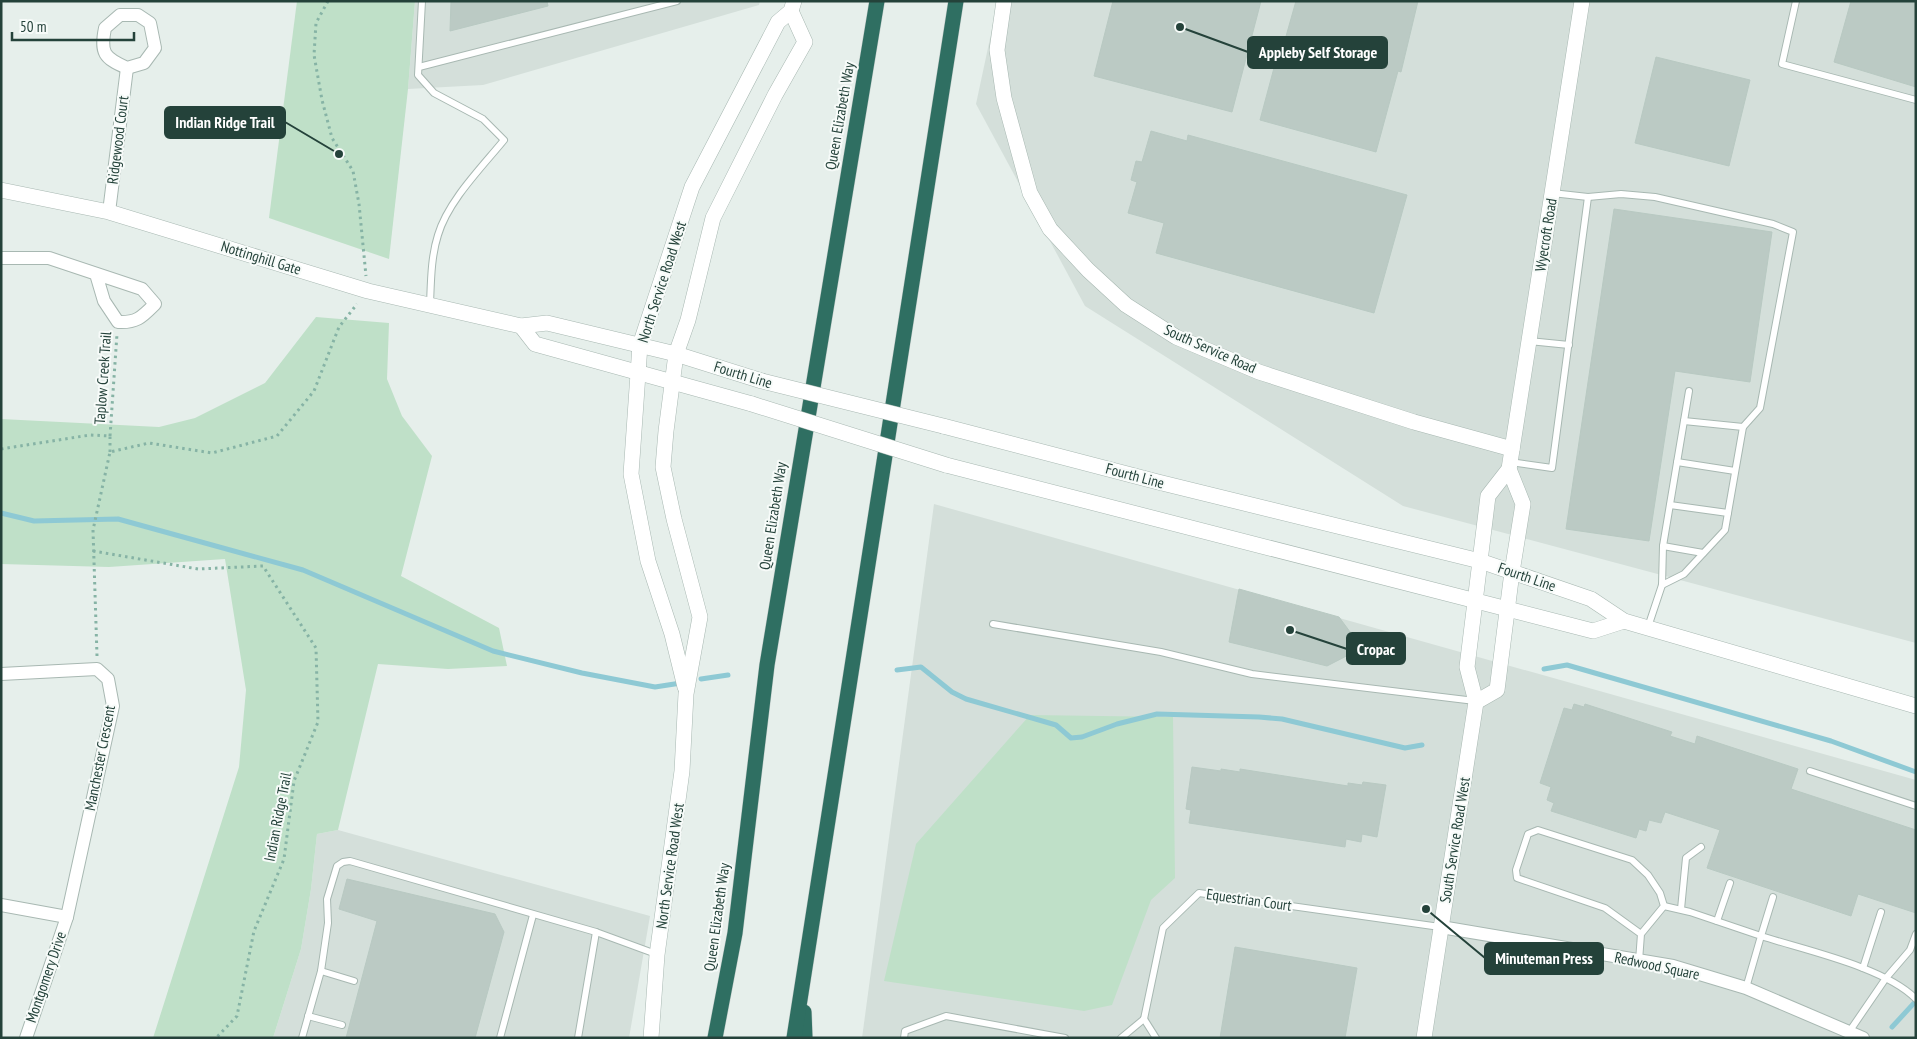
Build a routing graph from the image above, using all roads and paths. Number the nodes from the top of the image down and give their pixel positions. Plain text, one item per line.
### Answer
1 (328, 1) edge
2 (422, 1) edge
3 (677, 1) edge
4 (877, 1) edge
5 (956, 1) edge
6 (1004, 1) edge
7 (1582, 1) edge
8 (1796, 1) edge
9 (793, 6) edge
10 (419, 67) junction
11 (127, 68) junction
12 (1916, 100) edge
13 (1, 190) edge
14 (1552, 192) junction
15 (1588, 197) junction
16 (109, 212) junction
17 (1, 258) edge
18 (96, 274) junction
19 (368, 290) junction
20 (430, 305) junction
21 (118, 322) junction
22 (521, 326) junction
23 (1529, 341) junction
24 (640, 345) junction
25 (1569, 345) junction
26 (676, 354) junction
27 (638, 372) junction
28 (672, 382) junction
29 (1689, 391) dead end
30 (1684, 420) junction
31 (1743, 427) junction
32 (110, 436) junction
33 (1, 449) edge
34 (110, 452) junction
35 (1510, 460) junction
36 (1677, 462) junction
37 (1735, 471) junction
38 (1670, 505) junction
39 (1728, 513) junction
40 (1663, 546) junction
41 (93, 551) junction
42 (1703, 553) junction
43 (1480, 562) junction
44 (1512, 572) junction
45 (1662, 585) junction
46 (1475, 600) junction
47 (1508, 609) junction
48 (1624, 621) junction
49 (993, 624) dead end
50 (1648, 628) junction
51 (97, 669) junction
52 (1, 674) edge
53 (686, 694) junction
54 (1476, 702) junction
55 (1916, 706) edge
56 (1810, 771) dead end
57 (1916, 806) edge
58 (1701, 847) dead end
59 (1730, 883) dead end
60 (1773, 897) dead end
61 (1, 905) edge
62 (1664, 906) junction
63 (1681, 909) junction
64 (1881, 912) dead end
65 (533, 915) junction
66 (67, 917) junction
67 (1717, 921) junction
68 (1442, 927) junction
69 (596, 932) junction
70 (1641, 934) junction
71 (1916, 934) edge
72 (1761, 936) junction
73 (657, 955) junction
74 (1639, 961) junction
75 (1863, 968) junction
76 (321, 971) junction
77 (1886, 978) junction
78 (354, 981) dead end
79 (802, 985) junction
80 (1746, 988) junction
81 (1914, 997) edge
82 (308, 1016) junction
83 (1144, 1019) junction
84 (342, 1025) dead end
85 (1849, 1032) junction
86 (26, 1038) edge
87 (216, 1038) edge
88 (302, 1038) edge
89 (500, 1038) edge
90 (578, 1038) edge
91 (651, 1038) edge
92 (715, 1038) edge
93 (794, 1038) edge
94 (806, 1038) edge
95 (904, 1038) edge
96 (1065, 1038) edge
97 (1121, 1038) edge
98 (1156, 1038) edge
99 (1424, 1038) edge
100 (1863, 1038) edge

1 - 19 path
2 - 10 lane
3 - 10 lane
4 - 92 highway, Queen Elizabeth Way
5 - 79 highway
6 - 35 street, South Service Road
7 - 14 street, Wyecroft Road
8 - 12 lane
9 - 24 street, North Service Road West
9 - 26 street, North Service Road West
10 - 20 lane
11 - 11 street
11 - 16 street, Ridgewood Court
13 - 16 street, Nottinghill Gate
14 - 15 lane
14 - 23 street, Wyecroft Road
15 - 25 lane
15 - 31 lane
16 - 19 street, Nottinghill Gate
17 - 18 street
18 - 21 street
18 - 21 street
19 - 20 street, Nottinghill Gate
19 - 34 path
20 - 22 street, Nottinghill Gate
21 - 32 path, Taplow Creek Trail
22 - 24 street, Nottinghill Gate
22 - 27 street
23 - 25 lane
23 - 35 street, Wyecroft Road
24 - 26 street, Fourth Line
24 - 27 street, North Service Road West
25 - 35 lane
26 - 28 street, North Service Road West
26 - 43 street, Fourth Line, bridge
27 - 28 street, Fourth Line
27 - 53 street, North Service Road West
28 - 46 street, Fourth Line, bridge
28 - 53 street, North Service Road West
29 - 30 lane
30 - 31 lane
30 - 36 lane
31 - 37 lane
32 - 33 path, Taplow Creek Trail
32 - 34 path, Taplow Creek Trail
34 - 41 path
35 - 43 street, Wyecroft Road
35 - 44 street, Wyecroft Road
36 - 37 lane
36 - 38 lane
37 - 39 lane
38 - 39 lane
38 - 40 lane
39 - 42 lane
40 - 42 lane
40 - 45 lane
41 - 51 path
41 - 87 path, Indian Ridge Trail
42 - 45 lane
43 - 44 street, Fourth Line
43 - 46 street, Wyecroft Road
44 - 47 street, Wyecroft Road
44 - 48 street, Fourth Line
45 - 50 lane
46 - 47 street, Fourth Line
46 - 54 street, South Service Road West
47 - 48 street, Fourth Line
47 - 54 street
48 - 50 street, Fourth Line
49 - 54 lane
50 - 55 street, Fourth Line
51 - 52 street
51 - 66 street, Manchester Crescent
53 - 73 street, North Service Road West
54 - 68 street, South Service Road West
56 - 57 lane
58 - 63 lane
59 - 67 lane
60 - 72 lane
61 - 66 street
62 - 63 lane
62 - 70 lane
62 - 70 lane
63 - 67 lane
64 - 75 lane
65 - 69 lane
65 - 76 lane
65 - 89 lane
66 - 86 street, Montgomery Drive
67 - 72 lane
68 - 74 street, Redwood Square
68 - 83 lane, Equestrian Court
68 - 99 street, South Service Road West
69 - 73 lane
69 - 90 lane
70 - 74 lane
71 - 77 lane
72 - 75 lane
72 - 80 lane
73 - 91 street, North Service Road West
74 - 80 street, Redwood Square
75 - 77 lane
76 - 78 lane
76 - 82 lane
77 - 81 lane
77 - 85 lane
79 - 93 highway
79 - 94 highway
80 - 85 street, Redwood Square
82 - 84 lane
82 - 88 lane
83 - 97 lane
83 - 98 lane
85 - 100 street, Redwood Square
95 - 96 lane

